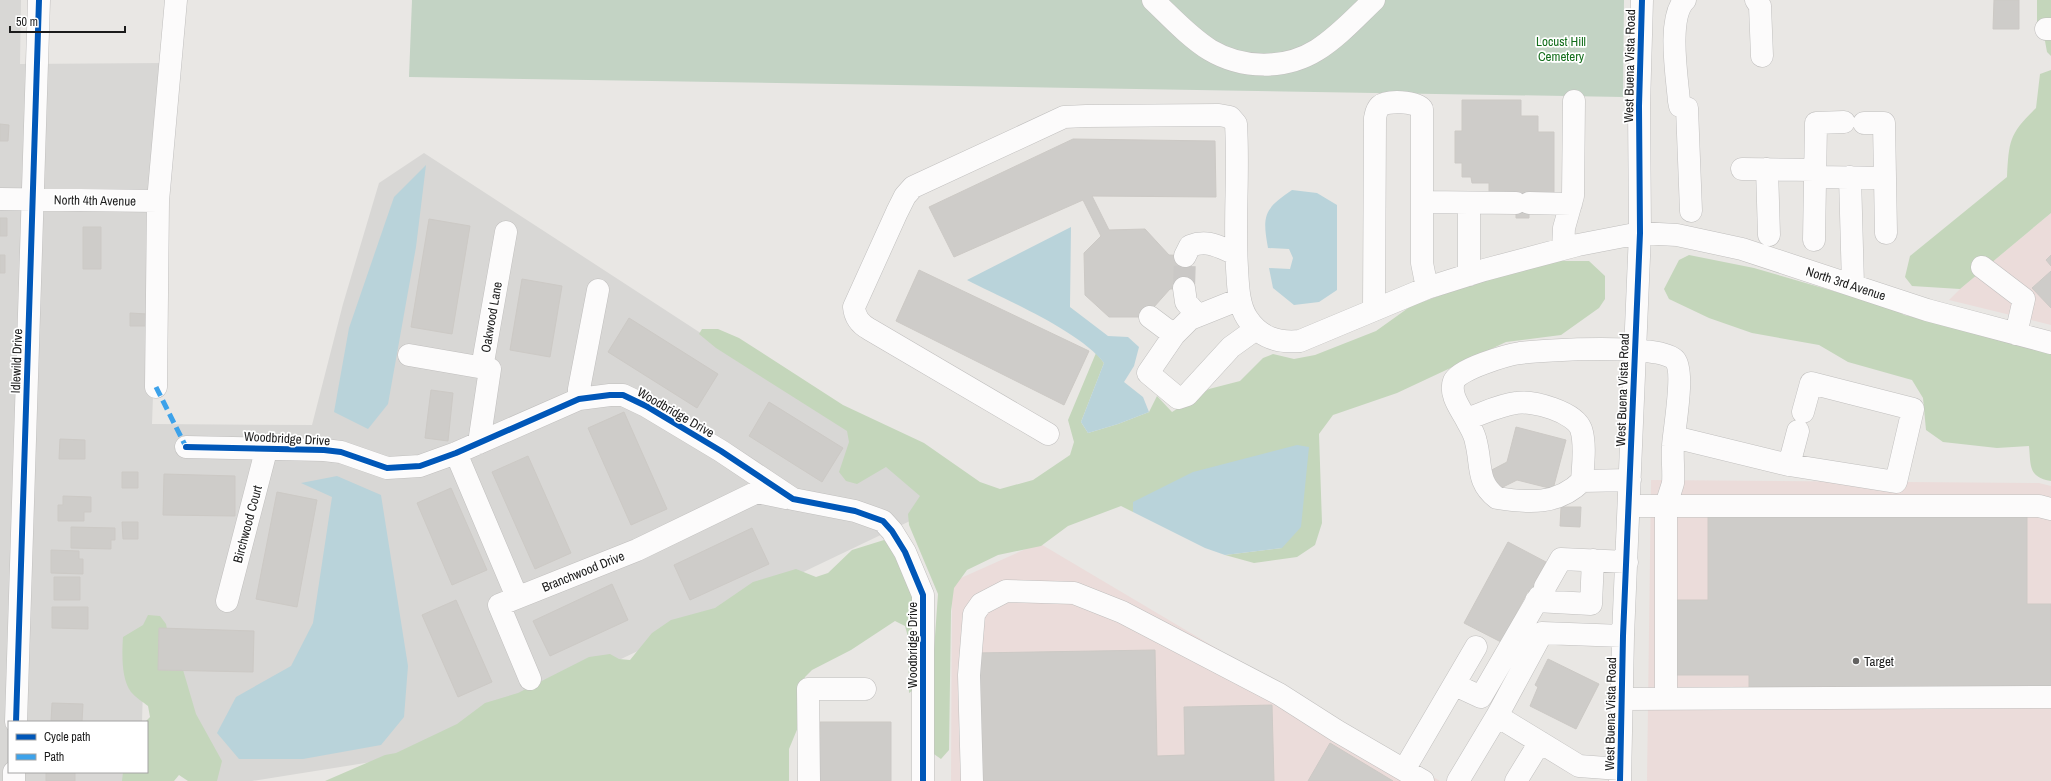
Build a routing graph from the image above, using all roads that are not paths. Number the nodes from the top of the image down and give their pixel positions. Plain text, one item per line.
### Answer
1 (39, 0) edge
2 (176, 0) edge
3 (1153, 0) edge
4 (1374, 0) edge
5 (1642, 0) edge
6 (1685, 0) edge
7 (1756, 0) edge
8 (1641, 30) junction
9 (1676, 30) junction
10 (1762, 56) dead end
11 (1574, 102) dead end
12 (1742, 169) dead end
13 (1767, 169) junction
14 (1815, 174) junction
15 (1850, 177) junction
16 (1884, 178) junction
17 (0, 199) edge
18 (33, 199) junction
19 (158, 201) junction
20 (1422, 202) junction
21 (1469, 203) junction
22 (1571, 204) junction
23 (1691, 211) dead end
24 (506, 232) dead end
25 (1640, 232) junction
26 (1886, 233) dead end
27 (1768, 235) dead end
28 (1814, 240) dead end
29 (1563, 249) junction
30 (1236, 254) junction
31 (1185, 256) tunnel mouth
32 (1982, 267) dead end
33 (1469, 275) junction
34 (1853, 285) junction
35 (1184, 288) tunnel mouth
36 (1427, 288) junction
37 (598, 290) dead end
38 (1240, 299) junction
39 (1374, 310) junction
40 (1198, 316) junction
41 (1150, 317) dead end
42 (1256, 329) junction
43 (2016, 334) junction
44 (1174, 335) junction
45 (2051, 343) edge
46 (1635, 350) junction
47 (409, 355) dead end
48 (482, 368) junction
49 (156, 387) dead end
50 (580, 399) junction
51 (1466, 419) junction
52 (1048, 434) dead end
53 (1674, 437) junction
54 (479, 443) junction
55 (186, 447) dead end
56 (267, 447) junction
57 (456, 453) junction
58 (1789, 465) junction
59 (1851, 475) junction
60 (1630, 480) junction
61 (1582, 481) junction
62 (793, 499) junction
63 (1629, 506) junction
64 (1666, 506) junction
65 (1850, 506) junction
66 (2051, 509) edge
67 (1593, 560) junction
68 (1627, 562) junction
69 (1540, 595) junction
70 (517, 597) junction
71 (227, 601) dead end
72 (1623, 636) junction
73 (1476, 647) dead end
74 (530, 679) dead end
75 (8, 685) edge
76 (1455, 685) junction
77 (866, 689) dead end
78 (2051, 697) edge
79 (1622, 699) junction
80 (1666, 699) junction
81 (1497, 716) junction
82 (16, 721) edge
83 (1540, 742) junction
84 (1404, 770) junction
85 (1575, 773) edge
86 (1620, 775) edge
87 (809, 781) edge
88 (923, 781) edge
89 (972, 781) edge
90 (1423, 781) edge
91 (1458, 781) edge
92 (1516, 781) edge

1 - 18 street, Idlewild Drive
2 - 19 street
3 - 4 street
5 - 8 street, West Buena Vista Road
6 - 9 street
7 - 10 street
8 - 9 street
8 - 25 street, West Buena Vista Road
9 - 23 street
11 - 22 street
12 - 13 street
13 - 14 street
13 - 27 street
14 - 15 street
14 - 16 street
14 - 28 street
15 - 16 street
15 - 34 street
16 - 26 street
17 - 18 street, North 4th Avenue
18 - 19 street, North 4th Avenue
18 - 75 street, Idlewild Drive
19 - 49 street
20 - 21 street
20 - 36 street
20 - 39 street
21 - 22 street
21 - 33 street
22 - 29 street
24 - 48 street, Oakwood Lane
25 - 29 street, North 3rd Avenue
25 - 34 street, North 3rd Avenue
25 - 46 street, West Buena Vista Road
29 - 33 street, North 3rd Avenue
30 - 31 street
30 - 38 street
30 - 52 street
32 - 43 street
33 - 36 street, North 3rd Avenue
34 - 43 street, North 3rd Avenue
35 - 40 street
36 - 39 street, North 3rd Avenue
37 - 50 street
38 - 40 street
38 - 42 street
39 - 42 street, North 3rd Avenue
40 - 44 street
41 - 44 street
42 - 44 street
43 - 45 street, North 3rd Avenue
46 - 51 street
46 - 53 street
46 - 60 street, West Buena Vista Road
47 - 48 street
48 - 54 street, Oakwood Lane
50 - 54 street, Woodbridge Drive
50 - 62 street, Woodbridge Drive
51 - 61 street
51 - 61 street
53 - 58 street
53 - 64 street
54 - 57 street, Woodbridge Drive
55 - 56 street, Woodbridge Drive
56 - 57 street, Woodbridge Drive
56 - 71 street, Birchwood Court
57 - 70 street
58 - 59 street
58 - 59 street
59 - 65 street
60 - 61 street
60 - 63 street, West Buena Vista Road
62 - 70 street, Branchwood Drive
62 - 88 street, Woodbridge Drive
63 - 64 street
63 - 68 street, West Buena Vista Road
64 - 65 street
64 - 80 street
65 - 66 street
67 - 68 street
67 - 69 street
67 - 69 street
68 - 72 street, West Buena Vista Road
69 - 76 street
70 - 74 street, Branchwood Drive
72 - 79 street, West Buena Vista Road
72 - 81 street
73 - 76 street
75 - 82 street, Idlewild Drive
76 - 84 street
77 - 87 street
78 - 80 street
79 - 80 street
79 - 86 street, West Buena Vista Road
81 - 83 street
81 - 91 street
83 - 85 street
83 - 92 street
84 - 89 street
84 - 90 street
85 - 86 street

